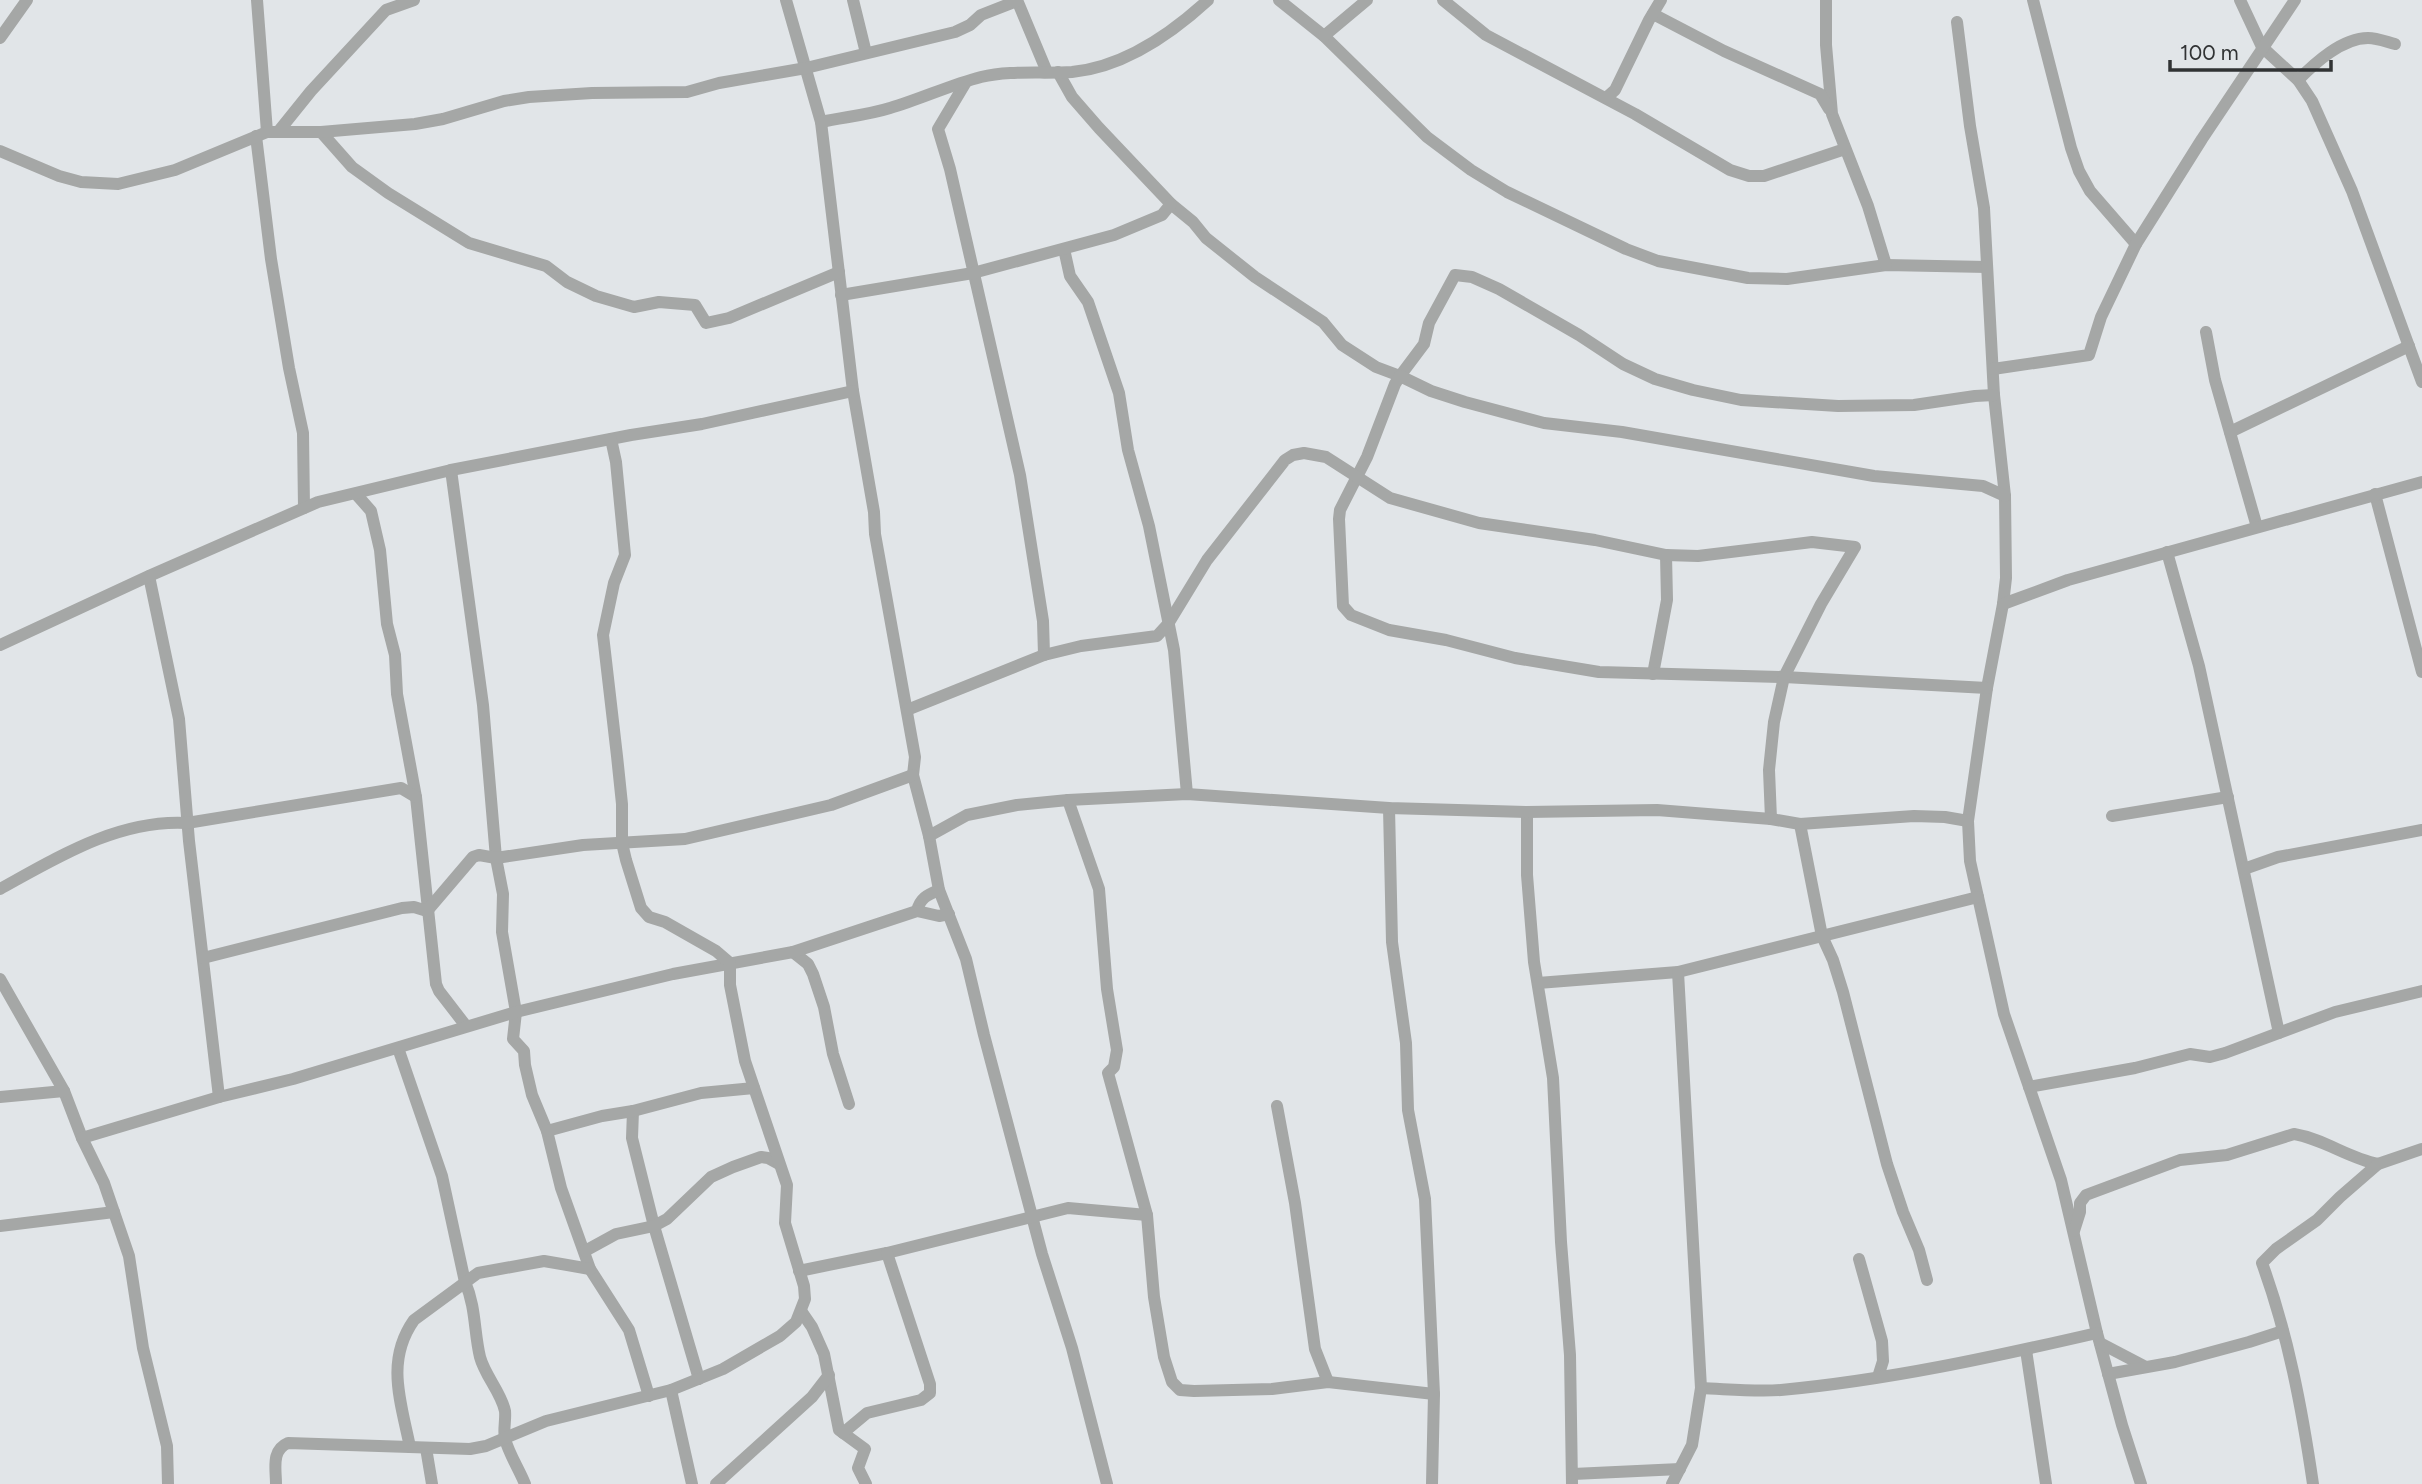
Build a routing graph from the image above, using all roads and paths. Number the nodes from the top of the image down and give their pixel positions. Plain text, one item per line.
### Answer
1 (27, 0) edge
2 (257, 0) edge
3 (414, 0) edge
4 (786, 0) edge
5 (853, 0) edge
6 (1208, 0) edge
7 (1279, 0) edge
8 (1367, 0) edge
9 (1443, 0) edge
10 (1661, 0) edge
11 (1826, 0) edge
12 (2033, 0) edge
13 (2240, 0) edge
14 (2295, 0) edge
15 (1017, 1) edge
16 (385, 5) edge
17 (1653, 14) junction
18 (1957, 22) dead end
19 (1324, 36) junction
20 (0, 38) edge
21 (2395, 44) dead end
22 (2262, 47) junction
23 (866, 53) junction
24 (806, 68) junction
25 (1053, 72) junction
26 (2298, 80) junction
27 (966, 82) junction
28 (1606, 98) junction
29 (1832, 114) junction
30 (821, 122) junction
31 (321, 132) junction
32 (267, 133) junction
33 (1845, 149) junction
34 (0, 151) edge
35 (1171, 204) junction
36 (2136, 244) junction
37 (1064, 249) junction
38 (1886, 265) junction
39 (1987, 267) junction
40 (839, 272) junction
41 (973, 273) junction
42 (841, 295) junction
43 (2206, 332) dead end
44 (2409, 346) junction
45 (1993, 369) junction
46 (1400, 376) junction
47 (2422, 382) edge
48 (853, 391) junction
49 (1994, 395) junction
50 (2230, 432) junction
51 (611, 439) junction
52 (451, 470) junction
53 (1357, 477) junction
54 (2422, 482) edge
55 (356, 494) junction
56 (2375, 494) junction
57 (2005, 496) junction
58 (304, 508) junction
59 (2257, 527) junction
60 (2168, 552) junction
61 (1666, 555) junction
62 (149, 576) junction
63 (2003, 604) junction
64 (1168, 624) junction
65 (0, 645) edge
66 (1044, 655) junction
67 (2422, 673) edge
68 (1653, 674) junction
69 (1784, 677) junction
70 (1986, 688) junction
71 (907, 710) junction
72 (913, 775) junction
73 (1187, 794) junction
74 (416, 797) junction
75 (2228, 797) junction
76 (1068, 800) junction
77 (1389, 808) junction
78 (1527, 812) junction
79 (2112, 816) dead end
80 (1771, 818) junction
81 (1968, 821) junction
82 (187, 823) junction
83 (1800, 824) junction
84 (2422, 830) edge
85 (929, 836) junction
86 (622, 843) junction
87 (496, 858) junction
88 (2244, 869) junction
89 (0, 889) edge
90 (939, 890) junction
91 (1978, 897) junction
92 (427, 911) junction
93 (917, 911) junction
94 (949, 914) junction
95 (1822, 936) junction
96 (793, 952) junction
97 (203, 958) junction
98 (730, 963) junction
99 (1678, 972) junction
100 (0, 979) edge
101 (1538, 983) junction
102 (2422, 991) edge
103 (516, 1012) junction
104 (466, 1026) junction
105 (2279, 1033) junction
106 (398, 1048) junction
107 (2029, 1087) junction
108 (754, 1088) junction
109 (64, 1091) junction
110 (0, 1097) edge
111 (219, 1097) junction
112 (849, 1104) dead end
113 (1277, 1106) dead end
114 (632, 1111) junction
115 (547, 1132) junction
116 (82, 1139) junction
117 (2422, 1149) edge
118 (779, 1164) junction
119 (2378, 1164) junction
120 (114, 1212) junction
121 (1033, 1215) junction
122 (1147, 1215) junction
123 (0, 1226) edge
124 (654, 1226) junction
125 (2074, 1231) junction
126 (585, 1251) junction
127 (887, 1253) junction
128 (1859, 1259) dead end
129 (590, 1269) junction
130 (799, 1271) junction
131 (1927, 1280) dead end
132 (465, 1282) junction
133 (801, 1311) junction
134 (2283, 1331) junction
135 (2098, 1338) junction
136 (2026, 1350) junction
137 (2144, 1366) junction
138 (2108, 1374) junction
139 (829, 1375) junction
140 (1878, 1377) junction
141 (699, 1379) junction
142 (1328, 1382) junction
143 (1701, 1388) junction
144 (671, 1390) junction
145 (1434, 1394) junction
146 (649, 1396) junction
147 (843, 1433) junction
148 (505, 1438) junction
149 (410, 1447) junction
150 (426, 1448) junction
151 (1680, 1469) junction
152 (1573, 1479) edge
153 (168, 1484) edge
154 (276, 1484) edge
155 (432, 1484) edge
156 (525, 1484) edge
157 (692, 1484) edge
158 (716, 1484) edge
159 (866, 1484) edge
160 (1107, 1484) edge
161 (1432, 1484) edge
162 (1672, 1484) edge
163 (2046, 1484) edge
164 (2141, 1484) edge
165 (2313, 1484) edge

1 - 20 street
2 - 32 street
3 - 16 street
4 - 24 street
5 - 23 street
6 - 25 street
7 - 19 street
8 - 19 street
9 - 28 street
10 - 17 street
11 - 29 street
12 - 36 street
13 - 22 street
14 - 22 street
15 - 23 street
15 - 25 street
16 - 32 street
17 - 28 street
17 - 29 street
18 - 39 street
19 - 38 street
21 - 26 street
22 - 26 street
22 - 36 street
23 - 24 street
24 - 30 street
24 - 31 street
25 - 27 street
25 - 35 street
26 - 44 street
27 - 30 street
27 - 41 street
28 - 33 street
29 - 33 street
30 - 40 street
31 - 32 street
31 - 40 street
32 - 34 street
32 - 58 street
33 - 38 street
35 - 37 street
35 - 46 street
36 - 45 street
37 - 41 street
37 - 64 street
38 - 39 street
39 - 45 street
40 - 42 street
41 - 42 street
41 - 66 street
42 - 48 street
43 - 50 street
44 - 47 street
44 - 50 street
45 - 49 street
46 - 49 street
46 - 53 street
46 - 57 street
48 - 51 street
48 - 71 street
49 - 57 street
50 - 59 street
51 - 52 street
51 - 86 street
52 - 55 street
52 - 87 street
53 - 61 street
53 - 64 street
53 - 68 street
54 - 56 street
55 - 58 street
55 - 74 street
56 - 59 street
56 - 67 street
57 - 63 street
58 - 62 street
59 - 60 street
60 - 63 street
60 - 75 street
61 - 68 street
61 - 69 street
62 - 65 street
62 - 82 street
63 - 70 street
64 - 66 street
64 - 73 street
66 - 71 street
68 - 69 street
69 - 70 street
69 - 80 street
70 - 81 street
71 - 72 street
72 - 85 street
72 - 86 street
73 - 76 street
73 - 77 street
74 - 82 street
74 - 92 street
75 - 79 street
75 - 88 street
76 - 85 street
76 - 122 street
77 - 78 street
77 - 145 street
78 - 80 street
78 - 101 street
80 - 83 street
81 - 83 street
81 - 91 street
82 - 89 street
82 - 97 street
83 - 95 street
84 - 88 street
85 - 90 street
86 - 87 street
86 - 98 street
87 - 92 street
87 - 103 street
88 - 105 street
90 - 93 street
90 - 94 street
91 - 95 street
91 - 107 street
92 - 97 street
92 - 104 street
93 - 94 street
93 - 96 street
94 - 121 street
95 - 99 street
95 - 131 street
96 - 98 street
96 - 112 street
97 - 111 street
98 - 103 street
98 - 108 street
99 - 101 street
99 - 143 street
100 - 109 street
101 - 152 street
102 - 105 street
103 - 104 street
103 - 115 street
104 - 106 street
105 - 107 street
106 - 111 street
106 - 132 street
107 - 125 street
108 - 114 street
108 - 118 street
109 - 110 street
109 - 116 street
111 - 116 street
113 - 142 street
114 - 115 street
114 - 124 street
115 - 126 street
116 - 120 street
117 - 119 street
118 - 124 street
118 - 130 street
119 - 125 street
119 - 134 street
120 - 123 street
120 - 153 street
121 - 122 street
121 - 127 street
121 - 160 street
122 - 142 street
124 - 126 street
124 - 141 street
125 - 135 street
126 - 129 street
127 - 130 street
127 - 147 street
128 - 140 street
129 - 132 street
129 - 146 street
130 - 133 street
132 - 148 street
132 - 149 street
133 - 139 street
133 - 141 street
134 - 137 street
134 - 165 street
135 - 136 street
135 - 137 street
135 - 138 street
136 - 140 street
136 - 163 street
137 - 138 street
138 - 164 street
139 - 147 street
139 - 158 street
140 - 143 street
141 - 144 street
142 - 145 street
143 - 151 street
144 - 146 street
144 - 157 street
145 - 161 street
146 - 148 street
147 - 159 street
148 - 150 street
148 - 156 street
149 - 150 street
149 - 154 street
150 - 155 street
151 - 152 street
151 - 162 street

